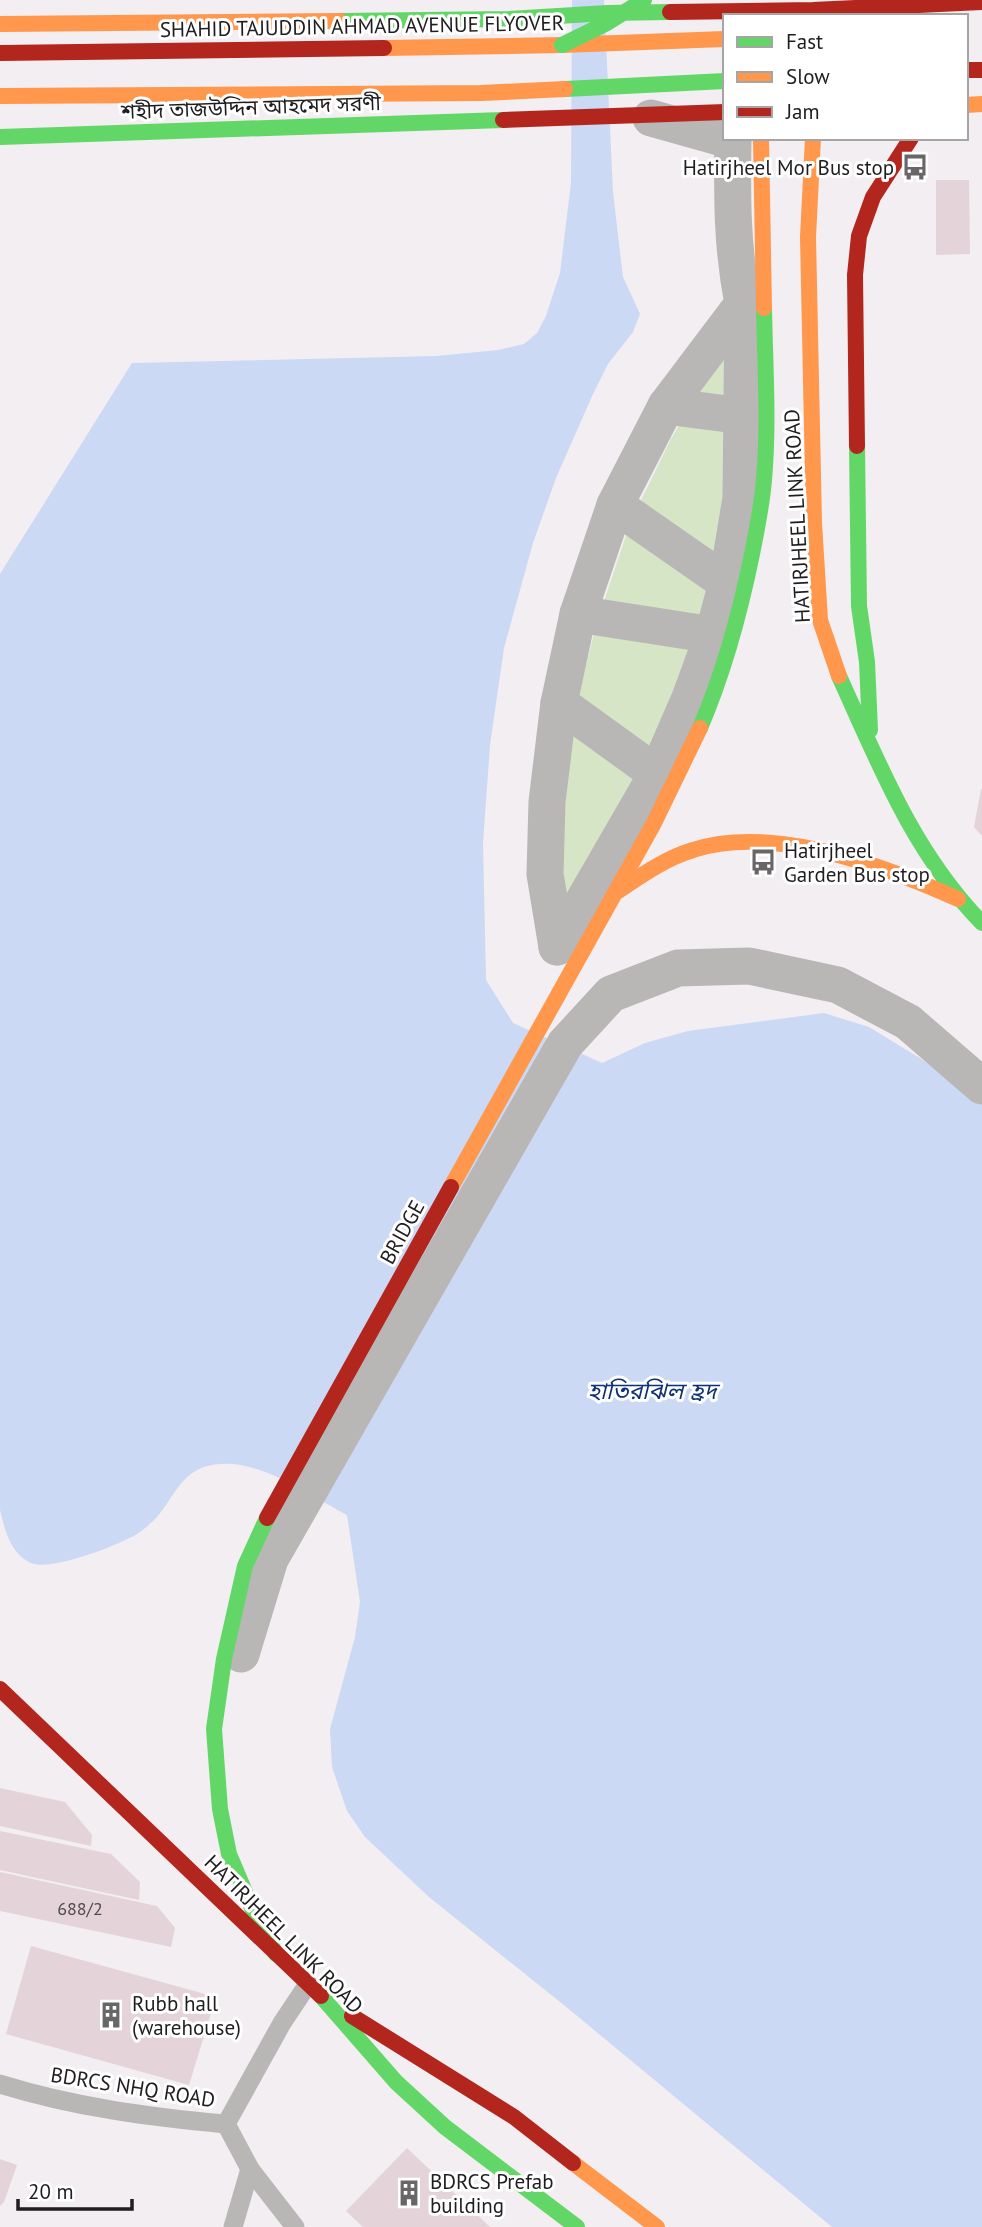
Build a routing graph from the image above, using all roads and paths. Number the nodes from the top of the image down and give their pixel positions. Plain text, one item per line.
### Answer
1 (631, 0) edge
2 (645, 0) edge
3 (982, 2) edge
4 (911, 3) edge
5 (758, 9) edge
6 (813, 9) edge
7 (607, 13) junction
8 (0, 24) edge
9 (723, 39) edge
10 (562, 44) junction
11 (0, 53) edge
12 (723, 81) edge
13 (0, 96) edge
14 (723, 112) edge
15 (636, 114) junction
16 (0, 137) edge
17 (723, 138) edge
18 (729, 140) edge
19 (761, 140) edge
20 (813, 140) edge
21 (910, 140) edge
22 (743, 304) junction
23 (666, 406) junction
24 (743, 416) junction
25 (615, 505) junction
26 (727, 583) junction
27 (578, 614) junction
28 (713, 635) junction
29 (559, 703) junction
30 (871, 743) junction
31 (657, 774) junction
32 (616, 893) junction
33 (959, 900) junction
34 (982, 923) edge
35 (577, 961) joint
36 (982, 1086) edge
37 (264, 1523) joint
38 (0, 1689) edge
39 (276, 1954) junction
40 (308, 1984) junction
41 (324, 1998) junction
42 (0, 2084) edge
43 (226, 2124) junction
44 (250, 2169) junction
45 (233, 2227) edge
46 (295, 2227) edge
47 (577, 2227) edge
48 (626, 2227) edge
49 (657, 2227) edge

1 - 7 main road
2 - 10 main road, bridge
3 - 4 main road
4 - 6 main road
5 - 6 main road
5 - 7 main road
7 - 8 main road
9 - 10 main road, SHAHID TAJUDDIN AHMAD AVENUE FLYOVER
10 - 11 main road, SHAHID TAJUDDIN AHMAD AVENUE FLYOVER
12 - 13 main road
14 - 15 main road, শহীদ তাজউদ্দিন আহমেদ সরণী
15 - 16 main road, শহীদ তাজউদ্দিন আহমেদ সরণী
15 - 17 street
18 - 22 street
19 - 32 main road, HATIRJHEEL LINK ROAD
20 - 30 main road, HATIRJHEEL LINK ROAD
21 - 30 main road
22 - 23 street
22 - 24 street
23 - 24 street
23 - 25 street
24 - 26 street
25 - 26 street
25 - 27 street
26 - 28 street
27 - 28 street
27 - 29 street
28 - 31 street
29 - 31 street
29 - 31 street
30 - 33 main road, HATIRJHEEL LINK ROAD
32 - 33 main road, HATIRJHEEL LINK ROAD
32 - 35 main road, HATIRJHEEL LINK ROAD
33 - 34 main road, HATIRJHEEL LINK ROAD
35 - 37 main road, BRIDGE
36 - 48 street
37 - 39 main road, HATIRJHEEL LINK ROAD
38 - 39 main road, HATIRJHEEL LINK ROAD
39 - 40 main road, HATIRJHEEL LINK ROAD
40 - 41 main road, HATIRJHEEL LINK ROAD
40 - 43 lane, BDRCS NHQ ROAD
41 - 47 main road, HATIRJHEEL LINK ROAD
41 - 49 main road
42 - 43 lane, BDRCS NHQ ROAD
43 - 44 lane
44 - 45 lane
44 - 46 lane

